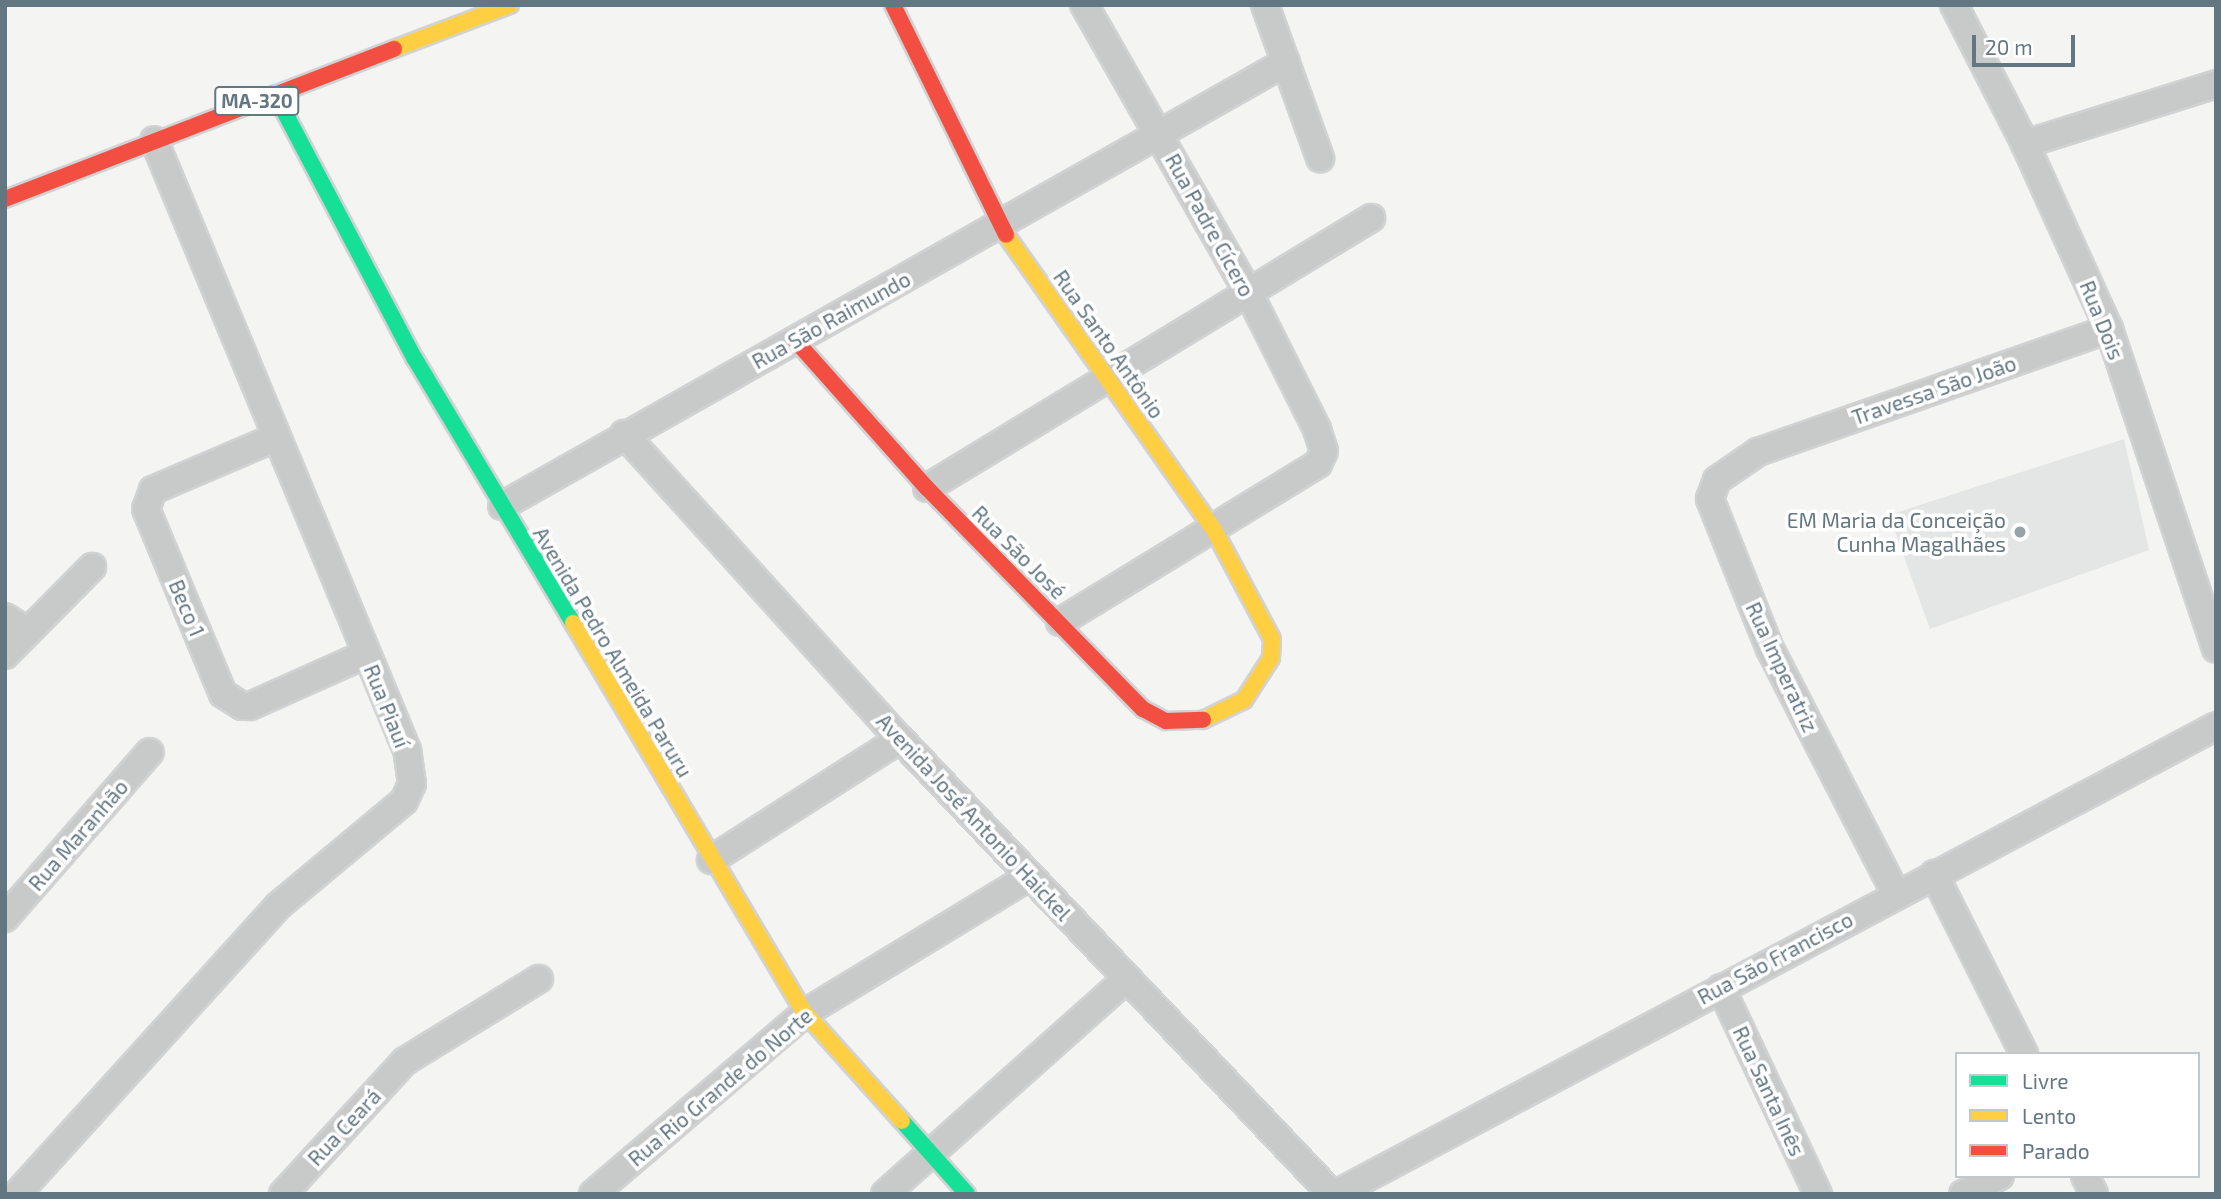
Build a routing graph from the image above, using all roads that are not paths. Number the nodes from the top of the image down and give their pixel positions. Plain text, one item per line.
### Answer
1 (510, 5) edge
2 (893, 5) edge
3 (1084, 5) edge
4 (1265, 5) edge
5 (1954, 5) edge
6 (1286, 62) junction
7 (2216, 84) edge
8 (275, 94) junction
9 (1161, 136) junction
10 (154, 140) junction
11 (2025, 144) junction
12 (1320, 158) dead end
13 (5, 199) edge
14 (1371, 218) dead end
15 (999, 225) junction
16 (1248, 292) junction
17 (2109, 329) junction
18 (795, 340) junction
19 (1106, 375) junction
20 (624, 434) junction
21 (277, 437) junction
22 (1758, 452) joint
23 (926, 488) junction
24 (502, 506) junction
25 (1214, 530) junction
26 (92, 567) dead end
27 (5, 617) edge
28 (1060, 622) junction
29 (28, 632) junction
30 (2216, 649) edge
31 (366, 654) junction
32 (5, 655) edge
33 (1244, 700) joint
34 (2216, 726) edge
35 (900, 739) junction
36 (150, 752) dead end
37 (711, 860) junction
38 (1934, 874) junction
39 (1030, 876) junction
40 (1896, 894) junction
41 (5, 918) edge
42 (539, 979) dead end
43 (1126, 979) junction
44 (1721, 988) junction
45 (805, 1013) junction
46 (2023, 1052) edge
47 (929, 1154) junction
48 (1996, 1178) edge
49 (2086, 1178) edge
50 (17, 1194) edge
51 (283, 1194) edge
52 (593, 1194) edge
53 (885, 1194) edge
54 (967, 1194) edge
55 (1334, 1194) edge
56 (1818, 1194) edge
57 (1963, 1194) edge
58 (2094, 1194) edge

1 - 8 street, MA-320
2 - 15 street, Rua Santo Antônio
3 - 9 street, Rua Padre Cícero
4 - 6 street
5 - 11 street, Rua Dois
6 - 9 street, Rua São Raimundo
6 - 12 street
7 - 11 street
8 - 10 street, MA-320
8 - 24 street, Avenida Pedro Almeida Paruru
9 - 15 street, Rua São Raimundo
9 - 16 street, Rua Padre Cícero
10 - 13 street, MA-320
10 - 21 street, Rua Piauí
11 - 17 street, Rua Dois
14 - 16 street
15 - 18 street, Rua São Raimundo
15 - 19 street, Rua Santo Antônio
16 - 19 street
16 - 25 street, Rua Padre Cícero
17 - 22 street, Travessa São João
17 - 30 street, Rua Dois
18 - 20 street, Rua São Raimundo
18 - 23 street, Rua São José
19 - 23 street
19 - 25 street, Rua Santo Antônio
20 - 24 street, Rua São Raimundo
20 - 35 street, Avenida José Antonio Haickel
21 - 31 street, Rua Piauí
21 - 31 street, Beco 1
22 - 40 street, Rua Imperatriz
23 - 28 street, Rua São José
24 - 37 street, Avenida Pedro Almeida Paruru
25 - 28 street
25 - 33 street, Rua Santo Antônio
26 - 29 street
27 - 29 street
28 - 33 street, Rua São José
29 - 32 street
31 - 50 street, Rua Piauí
34 - 38 street, Rua São Francisco
35 - 37 street
35 - 39 street, Avenida José Antonio Haickel
36 - 41 street, Rua Maranhão
37 - 45 street, Avenida Pedro Almeida Paruru
38 - 40 street, Rua São Francisco
38 - 46 street
39 - 43 street, Avenida José Antonio Haickel
39 - 45 street, Rua Rio Grande do Norte
40 - 44 street, Rua São Francisco
42 - 51 street, Rua Ceará
43 - 47 street
43 - 55 street, Avenida José Antonio Haickel
44 - 55 street, Rua São Francisco
44 - 56 street, Rua Santa Inês
45 - 47 street, Avenida Pedro Almeida Paruru
45 - 52 street, Rua Rio Grande do Norte
47 - 53 street
47 - 54 street, Avenida Pedro Almeida Paruru
48 - 57 street
49 - 58 street

